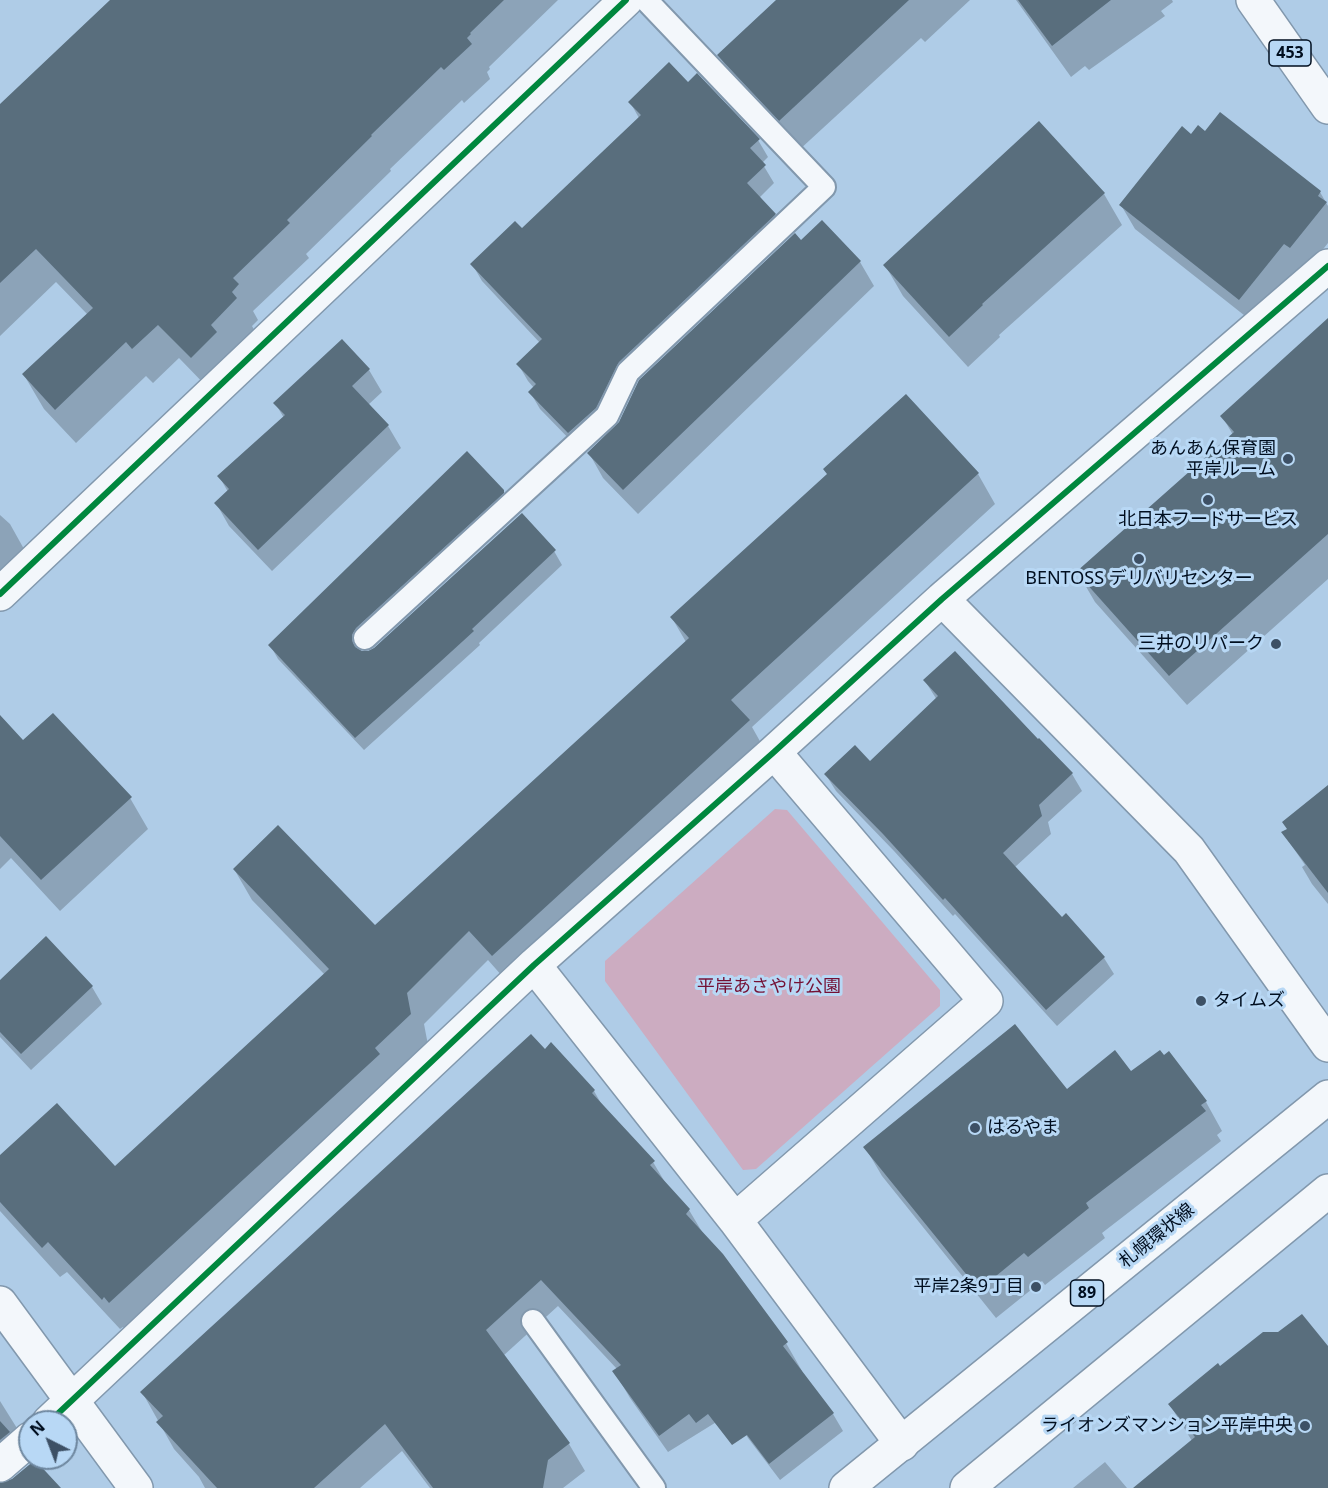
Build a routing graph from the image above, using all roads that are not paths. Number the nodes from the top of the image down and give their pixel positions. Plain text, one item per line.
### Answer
1 (626, 0) edge
2 (646, 0) edge
3 (1252, 0) edge
4 (1328, 107) edge
5 (1328, 266) edge
6 (0, 594) edge
7 (942, 599) junction
8 (365, 638) dead end
9 (774, 752) junction
10 (534, 965) junction
11 (1328, 1046) edge
12 (1328, 1097) edge
13 (1328, 1191) edge
14 (735, 1220) junction
15 (0, 1303) edge
16 (533, 1321) dead end
17 (60, 1410) edge
18 (63, 1410) edge
19 (78, 1429) edge
20 (902, 1444) junction
21 (18, 1449) edge
22 (0, 1465) edge
23 (136, 1488) edge
24 (654, 1488) edge
25 (846, 1488) edge
26 (967, 1488) edge

1 - 6 main road
2 - 8 lane
3 - 4 main road, 453
5 - 7 main road
7 - 9 main road
7 - 11 main road
9 - 10 main road
9 - 14 main road
10 - 14 main road
10 - 18 main road
12 - 20 main road, 札幌環状線 / 89
13 - 26 main road
14 - 20 main road
15 - 17 main road
16 - 24 lane
19 - 23 main road
20 - 25 main road, 札幌環状線 / 89
21 - 22 main road

